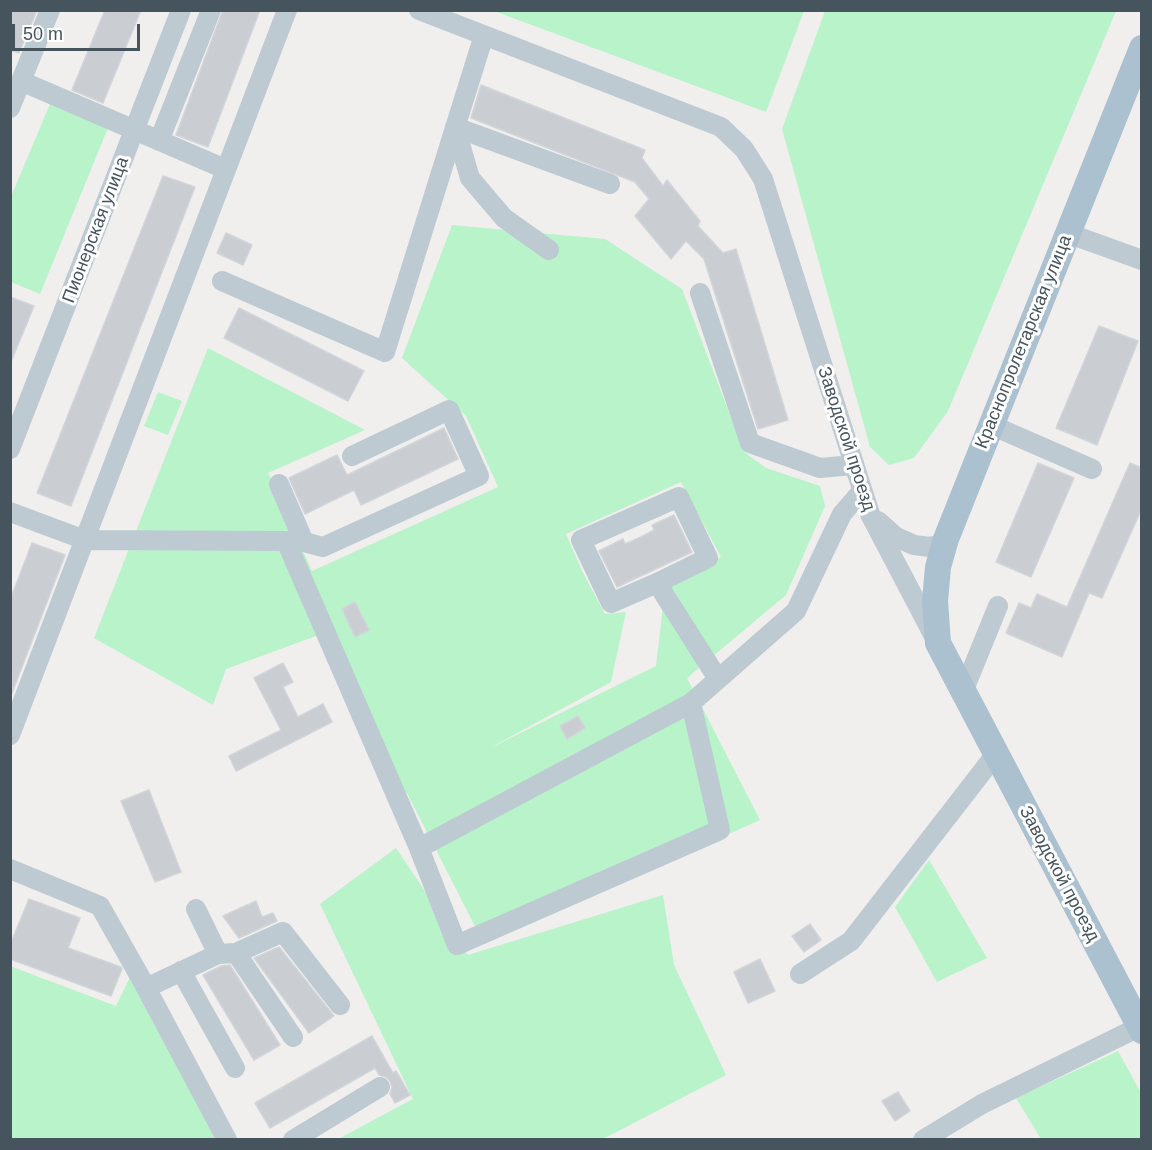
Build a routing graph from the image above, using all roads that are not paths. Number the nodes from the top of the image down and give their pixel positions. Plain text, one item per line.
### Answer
1 (50, 10) edge
2 (181, 10) edge
3 (211, 10) edge
4 (287, 10) edge
5 (419, 10) edge
6 (484, 35) junction
7 (1142, 48) edge
8 (21, 81) junction
9 (10, 108) edge
10 (455, 127) junction
11 (135, 129) junction
12 (159, 141) junction
13 (225, 170) junction
14 (610, 184) dead end
15 (1067, 233) junction
16 (549, 250) dead end
17 (1142, 260) edge
18 (222, 281) dead end
19 (700, 293) dead end
20 (991, 425) junction
21 (10, 449) edge
22 (352, 456) dead end
23 (853, 465) junction
24 (1092, 469) dead end
25 (279, 484) dead end
26 (862, 491) junction
27 (10, 512) edge
28 (870, 514) junction
29 (946, 539) junction
30 (86, 540) junction
31 (295, 541) junction
32 (657, 583) junction
33 (998, 606) dead end
34 (938, 643) junction
35 (718, 679) junction
36 (963, 692) junction
37 (691, 703) junction
38 (10, 735) edge
39 (996, 754) junction
40 (419, 849) junction
41 (10, 869) edge
42 (196, 909) dead end
43 (227, 953) junction
44 (180, 971) junction
45 (800, 974) dead end
46 (146, 988) junction
47 (340, 1005) dead end
48 (1140, 1029) edge
49 (293, 1037) dead end
50 (235, 1068) dead end
51 (380, 1087) dead end
52 (227, 1140) edge
53 (293, 1140) edge
54 (922, 1140) edge

1 - 8 street
2 - 11 street, Пионерская улица
3 - 12 street
4 - 13 street
5 - 6 street, Заводской проезд
6 - 10 street
6 - 23 street, Заводской проезд
7 - 15 main road, Краснопролетарская улица
8 - 9 street
8 - 11 street
10 - 14 street
10 - 16 street
10 - 18 street
11 - 12 street
11 - 21 street, Пионерская улица
12 - 13 street
13 - 30 street
15 - 17 street
15 - 20 main road, Краснопролетарская улица
19 - 23 street
20 - 24 street
20 - 29 main road, Краснопролетарская улица
22 - 31 street
23 - 26 street, Заводской проезд
25 - 31 street
26 - 28 street, Заводской проезд
26 - 35 street
27 - 30 street
28 - 29 street
28 - 34 street, Заводской проезд
29 - 34 main road, Краснопролетарская улица
30 - 31 street
30 - 38 street
31 - 40 street
32 - 32 street
32 - 35 street
33 - 36 street
34 - 36 main road, Заводской проезд
35 - 37 street
36 - 39 main road, Заводской проезд
37 - 40 street
37 - 40 street
39 - 45 street
39 - 48 main road, Заводской проезд
41 - 46 street
42 - 43 street
43 - 44 street
43 - 47 street
43 - 49 street
44 - 46 street
44 - 50 street
46 - 52 street
48 - 54 street
51 - 53 street

